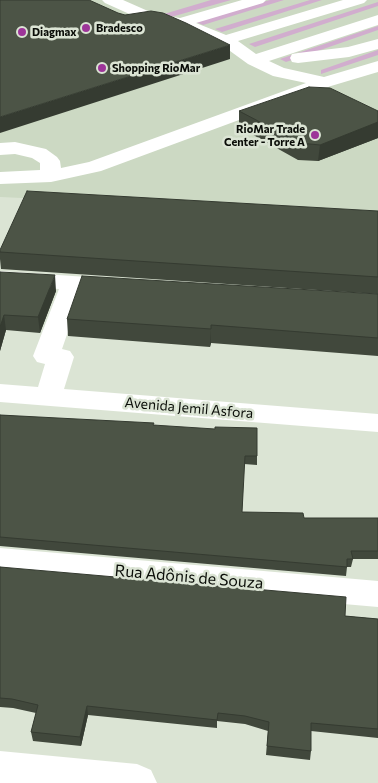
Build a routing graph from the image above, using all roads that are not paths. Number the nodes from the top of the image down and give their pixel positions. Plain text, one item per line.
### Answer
1 (359, 0) edge
2 (111, 3) edge
3 (264, 4) edge
4 (168, 7) dead end
5 (147, 16) junction
6 (378, 20) edge
7 (181, 23) junction
8 (200, 30) junction
9 (225, 40) junction
10 (378, 44) edge
11 (254, 60) junction
12 (378, 66) edge
13 (325, 82) junction
14 (378, 83) edge
15 (0, 149) edge
16 (51, 176) junction
17 (0, 178) edge
18 (0, 278) edge
19 (72, 283) junction
20 (142, 288) edge
21 (0, 393) edge
22 (48, 397) junction
23 (378, 423) edge
24 (0, 561) edge
25 (378, 594) edge
26 (0, 769) edge
27 (137, 783) edge

1 - 9 street
2 - 5 street
3 - 7 street
3 - 8 street
4 - 5 street
5 - 7 street
6 - 11 street
7 - 8 street
8 - 9 street
9 - 11 street
10 - 11 street
11 - 13 street
12 - 13 street
13 - 14 street
13 - 16 street
15 - 16 street
16 - 17 street
18 - 19 street
19 - 20 street
19 - 22 street
21 - 22 street, Avenida Jemil Asfora
22 - 23 street, Avenida Jemil Asfora
24 - 25 street, Rua Adônis de Souza
26 - 27 street

